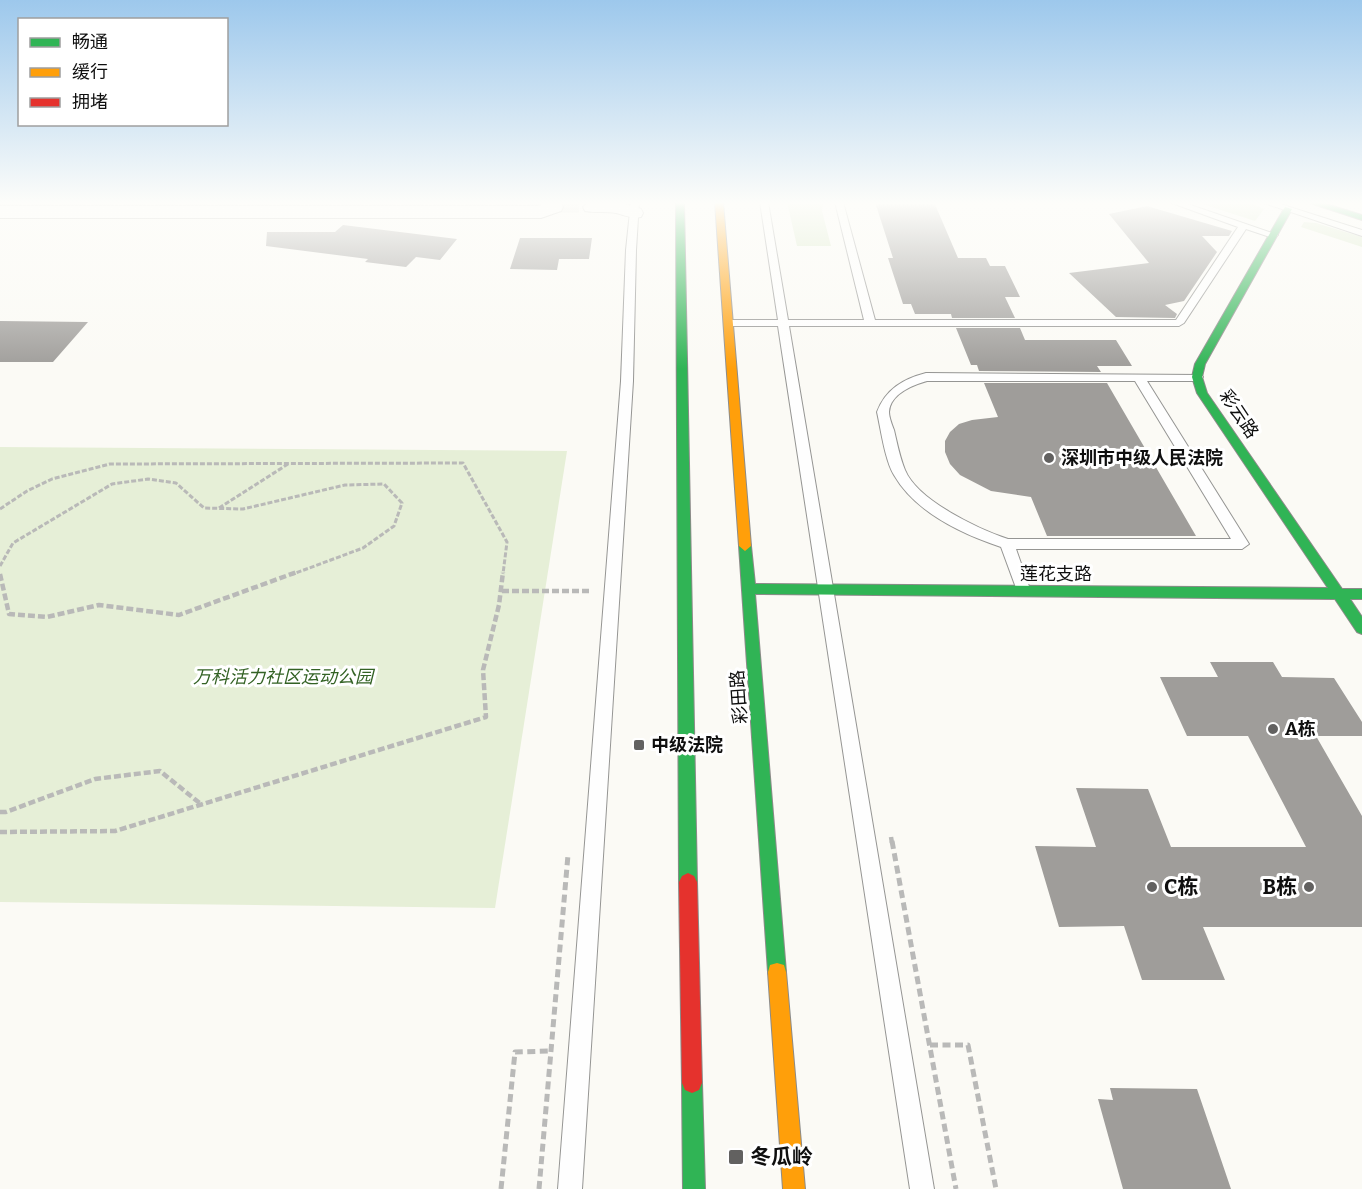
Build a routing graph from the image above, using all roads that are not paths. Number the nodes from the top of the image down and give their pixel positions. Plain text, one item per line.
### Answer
1 (632, 257) edge
2 (681, 257) edge
3 (725, 257) edge
4 (773, 257) edge
5 (853, 257) edge
6 (1222, 257) edge
7 (1260, 257) edge
8 (729, 323) junction
9 (783, 323) junction
10 (870, 323) junction
11 (1139, 377) junction
12 (1197, 377) junction
13 (1007, 544) junction
14 (750, 589) junction
15 (825, 591) junction
16 (1024, 592) junction
17 (1339, 594) junction
18 (1362, 594) edge
19 (1362, 628) edge
20 (570, 1189) edge
21 (694, 1189) edge
22 (794, 1189) edge
23 (922, 1189) edge

1 - 20 lane
2 - 21 main road
3 - 8 main road, 彩田路
4 - 9 lane
5 - 10 lane
6 - 10 lane
7 - 12 main road
8 - 9 lane
8 - 14 main road, 彩田路
9 - 10 lane
9 - 15 lane
11 - 12 lane
11 - 13 lane
11 - 13 lane
12 - 17 main road, 彩云路
13 - 16 lane
14 - 15 main road, 莲花支路
14 - 22 main road, 彩田路
15 - 16 main road, 莲花支路
15 - 23 lane
16 - 17 main road, 莲花支路
17 - 18 main road, 莲花支路
17 - 19 main road, 彩云路

